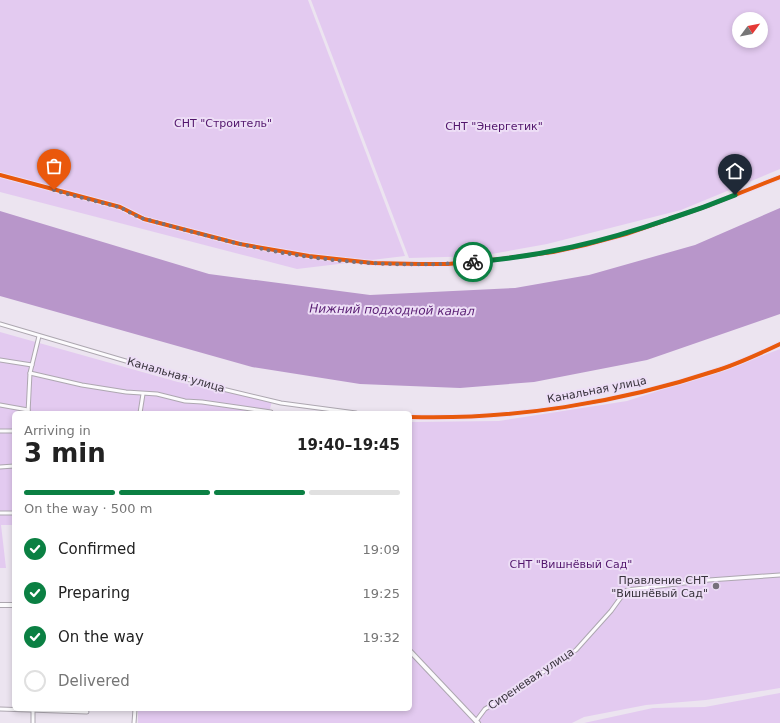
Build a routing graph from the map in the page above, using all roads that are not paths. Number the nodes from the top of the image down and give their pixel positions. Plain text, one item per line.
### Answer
1 (0, 175) edge
2 (780, 177) edge
3 (0, 324) edge
4 (39, 336) junction
5 (780, 344) edge
6 (0, 360) edge
7 (32, 365) junction
8 (30, 373) junction
9 (143, 394) junction
10 (0, 405) edge
11 (25, 411) edge
12 (28, 411) edge
13 (140, 411) edge
14 (264, 411) edge
15 (341, 411) edge
16 (412, 417) edge
17 (0, 431) edge
18 (12, 431) edge
19 (12, 466) edge
20 (0, 467) edge
21 (0, 513) edge
22 (12, 513) edge
23 (780, 575) edge
24 (0, 605) edge
25 (12, 605) edge
26 (412, 653) edge
27 (0, 709) edge
28 (12, 709) edge
29 (33, 711) edge
30 (69, 711) edge
31 (135, 711) edge
32 (87, 712) dead end
33 (477, 722) edge
34 (33, 723) edge
35 (134, 723) edge

1 - 2 street
3 - 4 street, Канальная улица
4 - 7 street
4 - 15 street, Канальная улица
5 - 16 street, Канальная улица
6 - 7 street
7 - 8 street
8 - 9 street
8 - 12 street
9 - 13 street
9 - 14 street
10 - 11 street
17 - 18 street
19 - 20 street
21 - 22 street
23 - 33 street, Сиреневая улица
24 - 25 street
26 - 33 street
27 - 28 street
29 - 34 street
30 - 32 street
31 - 35 street

